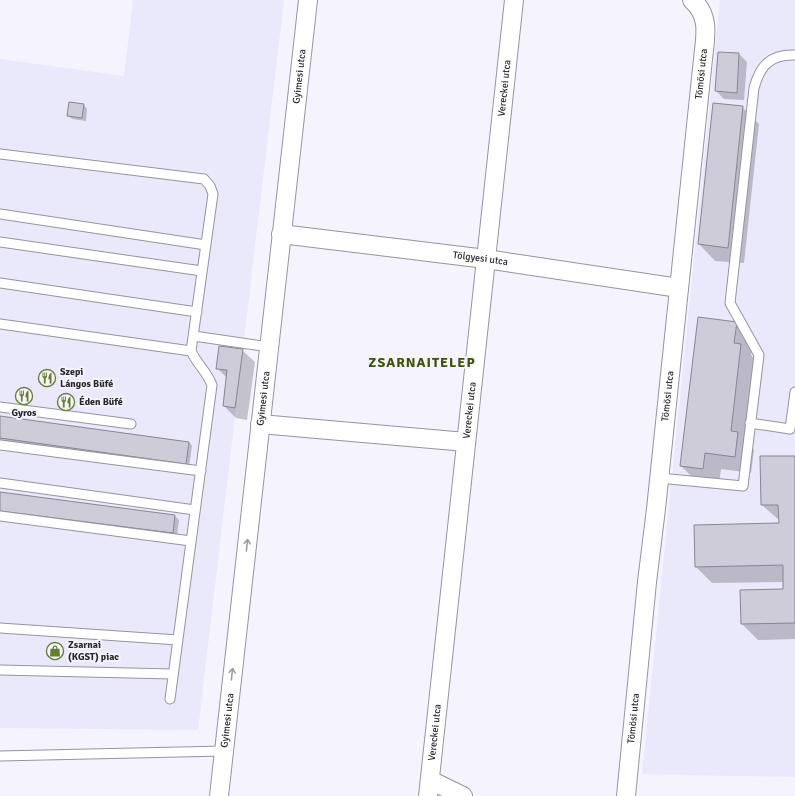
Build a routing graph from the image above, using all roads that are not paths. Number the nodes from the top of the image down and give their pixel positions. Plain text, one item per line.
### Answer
1 (308, 0) edge
2 (514, 0) edge
3 (692, 0) edge
4 (795, 55) edge
5 (0, 154) edge
6 (0, 214) edge
7 (281, 234) junction
8 (0, 242) edge
9 (206, 245) junction
10 (486, 259) junction
11 (202, 271) junction
12 (0, 283) edge
13 (679, 288) junction
14 (197, 312) junction
15 (0, 324) edge
16 (194, 336) junction
17 (269, 347) junction
18 (191, 351) junction
19 (795, 392) edge
20 (0, 407) edge
21 (750, 423) junction
22 (131, 424) dead end
23 (260, 424) junction
24 (466, 442) junction
25 (0, 445) edge
26 (200, 471) junction
27 (659, 478) junction
28 (0, 484) edge
29 (195, 510) junction
30 (0, 516) edge
31 (191, 541) junction
32 (0, 628) edge
33 (178, 640) junction
34 (0, 670) edge
35 (173, 674) junction
36 (170, 699) dead end
37 (224, 751) junction
38 (0, 756) edge
39 (429, 788) edge
40 (218, 796) edge
41 (463, 796) edge
42 (626, 796) edge

1 - 7 street, Gyimesi utca
2 - 10 street, Vereckei utca
3 - 13 street, Tömösi utca
4 - 21 lane
5 - 9 lane
6 - 9 lane
7 - 10 street, Tölgyesi utca
7 - 17 street, Gyimesi utca
8 - 11 lane
9 - 11 lane
10 - 13 street, Tölgyesi utca
10 - 24 street, Vereckei utca
11 - 14 lane
12 - 14 lane
13 - 27 street, Tömösi utca
14 - 16 lane
15 - 18 lane
16 - 17 lane
16 - 18 lane
17 - 23 street, Gyimesi utca
18 - 26 lane
19 - 21 lane
20 - 22 lane
21 - 27 lane
23 - 24 street
37 -> 23 street, Gyimesi utca
24 - 39 street, Vereckei utca
25 - 26 lane
26 - 29 lane
27 - 42 street, Tömösi utca
28 - 29 lane
29 - 31 lane
30 - 31 lane
31 - 33 lane
32 - 33 lane
33 - 35 lane
34 - 35 lane
35 - 36 lane
37 - 38 lane
37 - 40 street, Gyimesi utca
39 - 41 street

